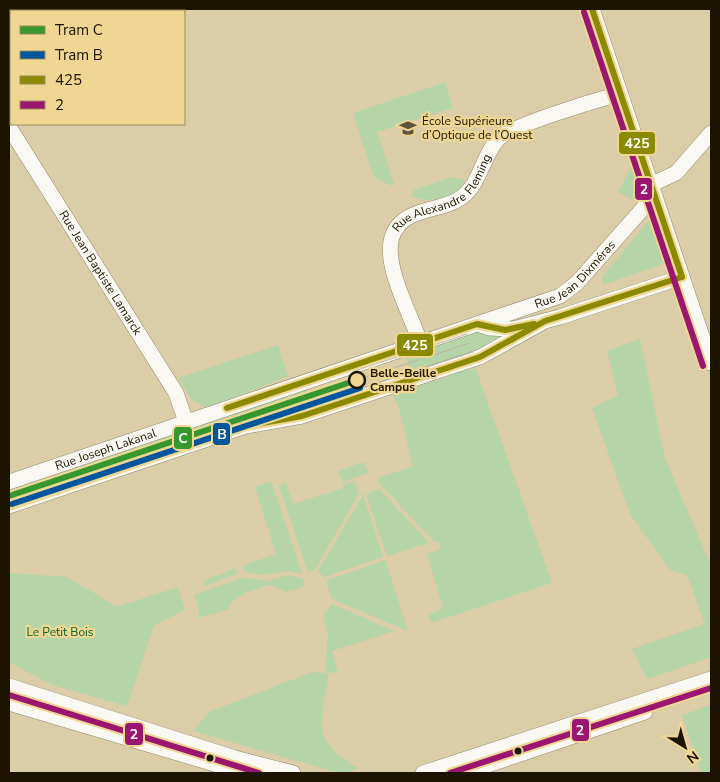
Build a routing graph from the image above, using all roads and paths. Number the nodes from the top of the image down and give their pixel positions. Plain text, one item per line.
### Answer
1 (592, 9) edge
2 (619, 94) junction
3 (9, 127) edge
4 (711, 133) edge
5 (652, 190) junction
6 (682, 277) junction
7 (545, 321) junction
8 (477, 324) junction
9 (420, 342) junction
10 (711, 363) edge
11 (186, 422) junction
12 (9, 482) edge
13 (9, 506) edge
14 (711, 679) edge
15 (9, 686) edge
16 (711, 689) edge
17 (9, 703) edge
18 (245, 773) edge
19 (294, 773) edge
20 (423, 773) edge
21 (464, 773) edge

1 - 2 street
2 - 5 street
2 - 9 street, Rue Alexandre Fleming
3 - 11 street, Rue Jean Baptiste Lamarck
4 - 5 street, Rue Jean Dixméras
5 - 6 street
5 - 8 street, Rue Jean Dixméras
6 - 7 street, Rue Joseph Lakanal
6 - 10 street
7 - 8 street, Rue Joseph Lakanal
7 - 13 street, Rue Joseph Lakanal
8 - 9 street, Rue Joseph Lakanal
9 - 11 street, Rue Joseph Lakanal
11 - 12 street, Rue Joseph Lakanal
14 - 20 street
15 - 19 street
16 - 21 street
17 - 18 street

